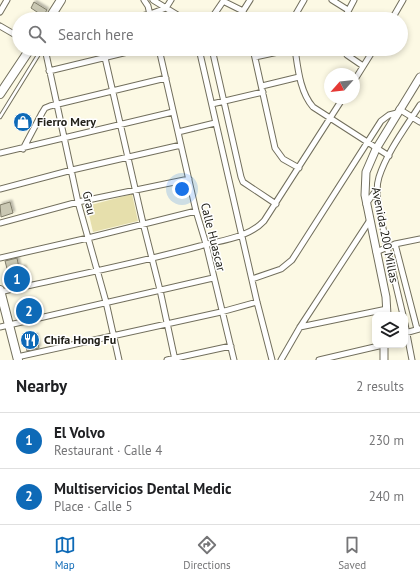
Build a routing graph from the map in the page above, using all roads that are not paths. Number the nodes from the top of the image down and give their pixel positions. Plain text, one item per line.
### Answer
1 (7, 0) edge
2 (61, 0) edge
3 (144, 0) edge
4 (153, 0) edge
5 (172, 0) edge
6 (250, 0) edge
7 (304, 0) edge
8 (332, 0) edge
9 (354, 0) edge
10 (403, 0) edge
11 (224, 1) edge
12 (166, 8) junction
13 (348, 10) joint
14 (243, 11) joint
15 (0, 12) edge
16 (53, 12) edge
17 (150, 12) edge
18 (158, 12) edge
19 (173, 12) edge
20 (215, 12) edge
21 (297, 12) edge
22 (396, 12) edge
23 (0, 26) edge
24 (12, 33) edge
25 (25, 56) edge
26 (39, 56) edge
27 (45, 56) edge
28 (108, 56) edge
29 (161, 56) edge
30 (200, 56) edge
31 (214, 56) edge
32 (260, 56) edge
33 (294, 56) edge
34 (348, 56) edge
35 (369, 56) edge
36 (104, 57) junction
37 (255, 57) joint
38 (363, 66) junction
39 (49, 71) junction
40 (360, 71) edge
41 (299, 77) junction
42 (420, 77) edge
43 (166, 78) junction
44 (262, 89) junction
45 (112, 90) junction
46 (0, 94) edge
47 (224, 101) junction
48 (212, 104) junction
49 (339, 104) edge
50 (56, 105) junction
51 (420, 105) edge
52 (398, 111) junction
53 (173, 112) junction
54 (0, 117) edge
55 (413, 117) junction
56 (330, 119) junction
57 (420, 122) edge
58 (216, 123) junction
59 (120, 124) junction
60 (178, 132) junction
61 (64, 139) junction
62 (368, 143) junction
63 (181, 145) junction
64 (23, 148) junction
65 (376, 149) junction
66 (0, 153) edge
67 (389, 156) junction
68 (129, 158) junction
69 (299, 168) junction
70 (72, 170) junction
71 (189, 179) junction
72 (0, 189) edge
73 (377, 189) junction
74 (136, 191) junction
75 (78, 202) junction
76 (276, 204) junction
77 (366, 204) junction
78 (196, 211) junction
79 (370, 220) junction
80 (0, 223) edge
81 (143, 224) junction
82 (243, 235) junction
83 (88, 238) junction
84 (420, 239) edge
85 (206, 244) junction
86 (395, 244) junction
87 (387, 247) junction
88 (376, 252) junction
89 (0, 258) edge
90 (153, 259) junction
91 (97, 271) junction
92 (213, 278) junction
93 (252, 279) junction
94 (160, 290) junction
95 (0, 291) edge
96 (106, 302) junction
97 (257, 302) junction
98 (221, 312) junction
99 (387, 312) edge
100 (402, 312) edge
101 (372, 315) edge
102 (168, 323) junction
103 (9, 325) junction
104 (0, 327) edge
105 (300, 327) junction
106 (418, 329) edge
107 (408, 332) edge
108 (114, 335) junction
109 (408, 341) edge
110 (231, 346) junction
111 (372, 348) edge
112 (383, 358) edge
113 (18, 359) edge
114 (175, 359) edge
115 (120, 360) edge
116 (167, 360) edge
117 (234, 360) edge
118 (272, 360) edge
119 (281, 360) edge
120 (319, 360) edge
121 (391, 360) edge
122 (412, 360) edge

1 - 15 street
2 - 16 main road
3 - 17 street
4 - 12 street
5 - 12 street
6 - 14 street
7 - 21 street
8 - 13 street
9 - 13 street
10 - 22 street
11 - 14 street
11 - 20 street
12 - 18 street
12 - 19 street
23 - 24 street
25 - 46 main road
26 - 54 lane
27 - 39 street, Grau
28 - 36 street
29 - 43 street, Calle Huascar
30 - 48 street
31 - 47 street
32 - 37 street
33 - 41 street
34 - 38 street
35 - 38 street
36 - 39 street
36 - 45 street
37 - 44 street
38 - 40 street
39 - 50 street, Grau
41 - 44 street
41 - 56 street
42 - 52 main road, Avenida 200 Millas
43 - 45 street
43 - 53 street, Calle Huascar
44 - 47 street
44 - 69 street
45 - 50 street
45 - 59 street
47 - 48 street
47 - 76 street
48 - 58 street
49 - 56 street
50 - 61 street, Grau
50 - 64 street
51 - 55 street
52 - 55 street
52 - 62 street
52 - 65 main road, Avenida 200 Millas
53 - 59 street
53 - 60 street, Calle Huascar
55 - 57 street
55 - 67 street
56 - 62 street
56 - 69 street
58 - 60 street
58 - 82 street
59 - 61 street
59 - 68 street
60 - 63 street, Calle Huascar
61 - 64 street
61 - 70 street, Grau
62 - 65 street
62 - 93 street
63 - 68 street
63 - 71 street, Calle Huascar
64 - 66 street
65 - 67 street
65 - 77 main road, Avenida 200 Millas
67 - 73 street
68 - 70 street
68 - 74 street
69 - 76 street
70 - 72 street
70 - 75 street, Grau
71 - 74 street
71 - 78 street, Calle Huascar
73 - 77 street
73 - 87 street
74 - 75 street
74 - 81 street
75 - 80 street
75 - 83 street, Grau
76 - 82 street
77 - 79 main road, Avenida 200 Millas
78 - 81 street
78 - 85 street, Calle Huascar
79 - 88 main road, Avenida 200 Millas
79 - 105 street
81 - 83 street
81 - 90 street
82 - 85 street
82 - 93 street
83 - 89 street
83 - 91 street, Grau
84 - 86 street
85 - 90 street
85 - 92 street, Calle Huascar
86 - 87 street
86 - 106 street
87 - 88 street
87 - 100 street
88 - 99 main road, Avenida 200 Millas
90 - 91 street
90 - 94 street
91 - 95 street
91 - 96 street, Grau
92 - 94 street
92 - 98 street, Calle Huascar
93 - 97 street
94 - 96 street
94 - 102 street
95 - 103 main road
96 - 103 street
96 - 108 street, Grau
97 - 98 street
97 - 118 street
98 - 102 street
98 - 110 street, Calle Huascar
101 - 105 street
102 - 108 street
102 - 114 street
103 - 104 street
103 - 113 main road
105 - 119 street
106 - 107 street
108 - 113 street
108 - 115 street, Grau
109 - 122 street
110 - 114 street
110 - 117 street, Calle Huascar
111 - 120 street
112 - 121 street
114 - 116 street

